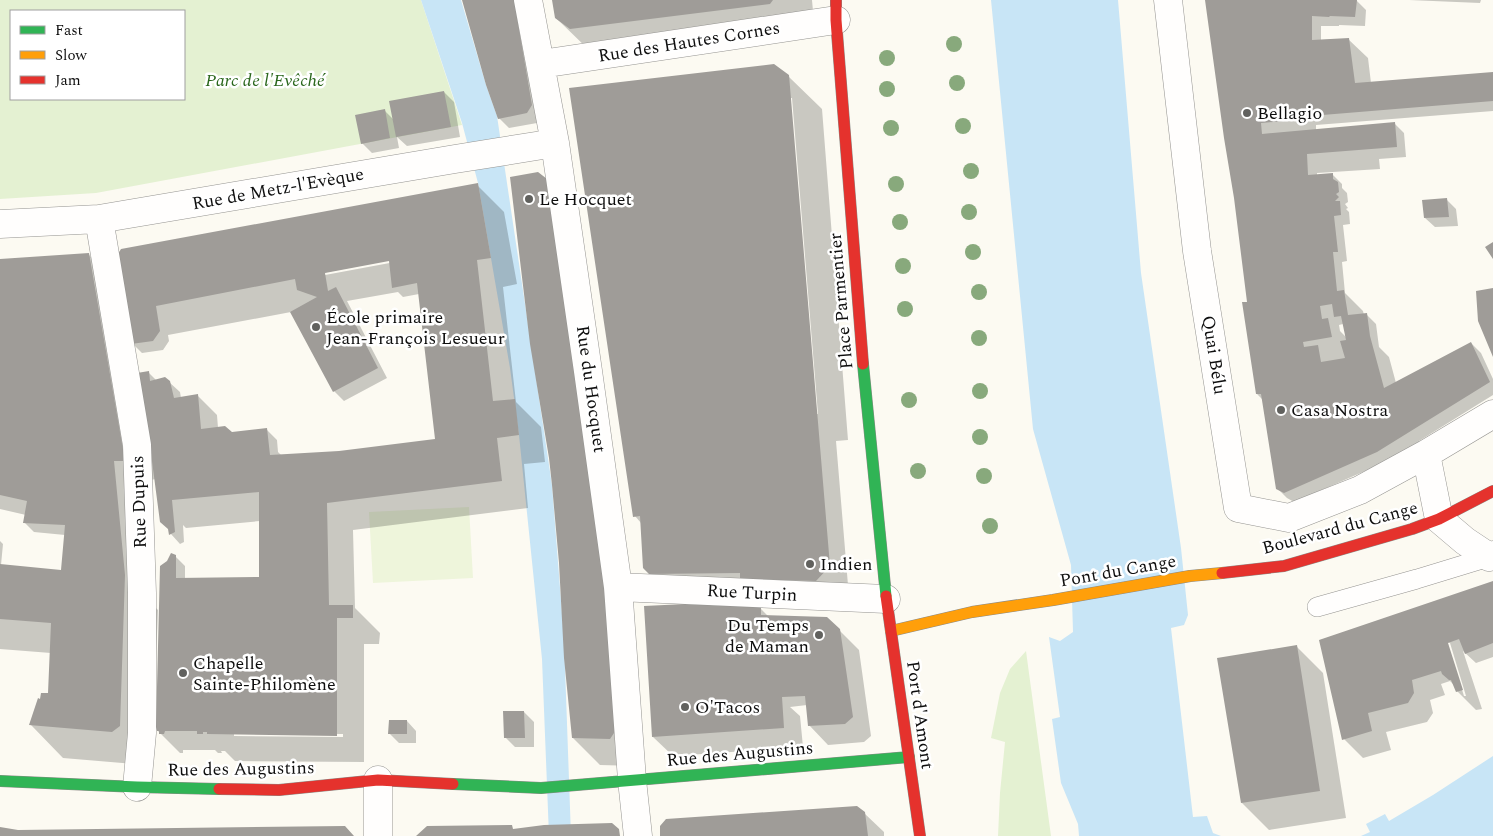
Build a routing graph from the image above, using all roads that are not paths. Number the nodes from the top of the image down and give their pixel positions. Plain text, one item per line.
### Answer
1 (528, 0) edge
2 (1168, 0) edge
3 (836, 10) edge
4 (541, 64) junction
5 (555, 144) junction
6 (99, 219) junction
7 (0, 224) edge
8 (1493, 414) edge
9 (1426, 454) junction
10 (1493, 491) edge
11 (1439, 519) junction
12 (1491, 556) edge
13 (1190, 576) joint
14 (618, 587) junction
15 (886, 598) junction
16 (1317, 606) dead end
17 (891, 631) junction
18 (909, 758) junction
19 (378, 780) junction
20 (632, 780) junction
21 (0, 781) edge
22 (137, 787) junction
23 (378, 836) edge
24 (638, 836) edge
25 (920, 836) edge

1 - 4 street, Rue du Hocquet
2 - 9 street, Quai Bélu
3 - 4 street, Rue des Hautes Cornes
3 - 15 street, Place Parmentier
4 - 5 street, Rue du Hocquet
5 - 6 street, Rue de Metz-l'Evèque
5 - 14 street, Rue du Hocquet
6 - 7 street, Rue de Metz-l'Evèque
6 - 22 street, Rue Dupuis
8 - 9 street
9 - 11 street
10 - 11 street, Boulevard du Cange
11 - 12 street
11 - 13 street, Boulevard du Cange
12 - 16 lane
13 - 17 street, Pont du Cange
14 - 15 street, Rue Turpin
14 - 20 street, Rue du Hocquet
15 - 17 street, Port d'Amont
17 - 18 street, Port d'Amont
18 - 20 street, Rue des Augustins
18 - 25 street, Port d'Amont
19 - 20 street, Rue des Augustins
19 - 22 street, Rue des Augustins
19 - 23 street
20 - 24 street, Rue du Hocquet
21 - 22 street, Rue des Augustins

